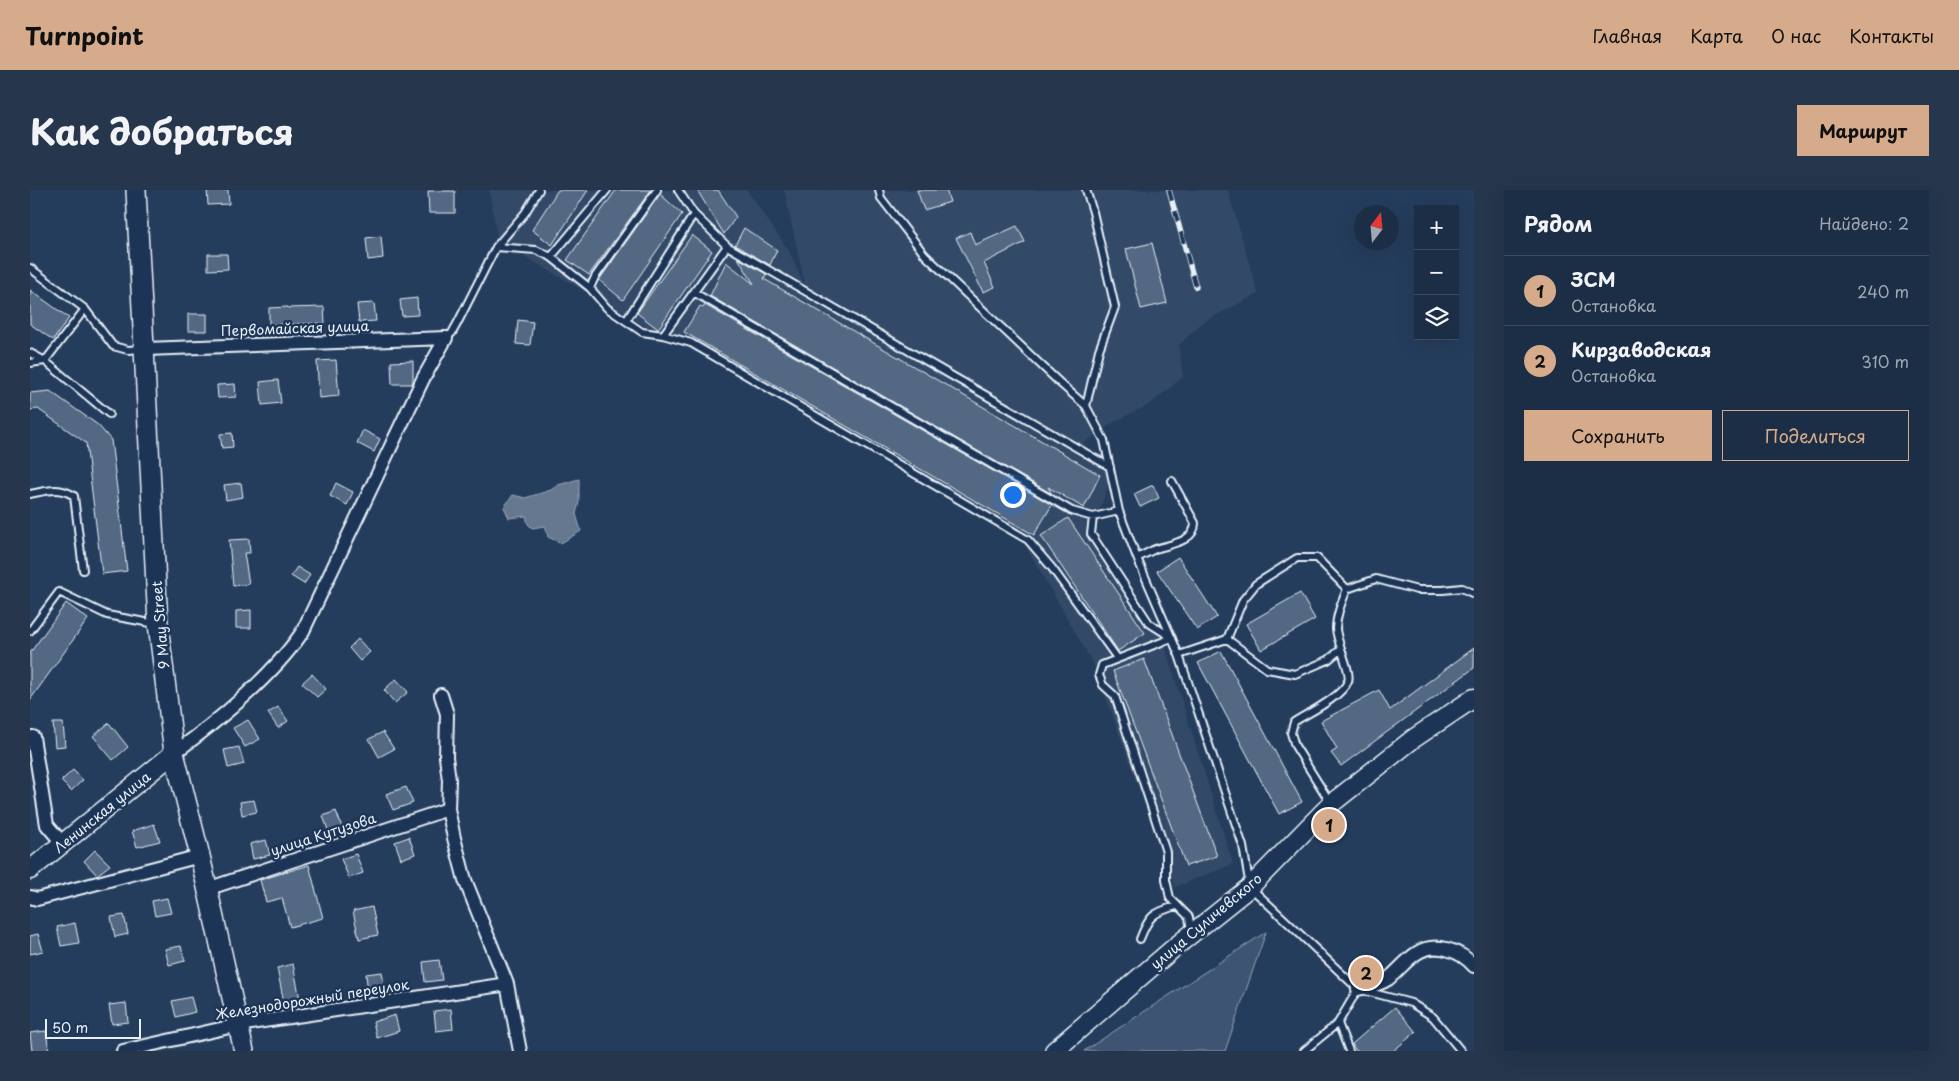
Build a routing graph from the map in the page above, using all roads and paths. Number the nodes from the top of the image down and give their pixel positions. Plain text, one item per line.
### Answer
1 (136, 190) edge
2 (539, 190) edge
3 (606, 190) edge
4 (657, 190) edge
5 (678, 190) edge
6 (878, 190) edge
7 (1086, 190) edge
8 (694, 214) junction
9 (727, 246) junction
10 (496, 247) junction
11 (551, 257) junction
12 (30, 268) edge
13 (590, 288) junction
14 (695, 293) junction
15 (84, 309) junction
16 (626, 321) junction
17 (662, 335) junction
18 (446, 338) junction
19 (145, 349) junction
20 (30, 353) edge
21 (45, 362) junction
22 (30, 363) edge
23 (1086, 406) junction
24 (109, 414) dead end
25 (1110, 467) junction
26 (1172, 481) dead end
27 (30, 494) edge
28 (1119, 511) junction
29 (1093, 517) junction
30 (1137, 558) junction
31 (83, 570) dead end
32 (1347, 589) junction
33 (1474, 594) edge
34 (158, 624) junction
35 (30, 632) edge
36 (1172, 638) junction
37 (1227, 638) junction
38 (1340, 650) junction
39 (1179, 655) junction
40 (1117, 658) junction
41 (442, 695) dead end
42 (1474, 698) edge
43 (33, 737) dead end
44 (174, 753) junction
45 (1331, 804) junction
46 (448, 809) junction
47 (63, 844) junction
48 (200, 856) junction
49 (30, 870) edge
50 (1250, 887) junction
51 (207, 889) junction
52 (30, 896) edge
53 (1176, 906) junction
54 (1191, 934) junction
55 (1140, 939) dead end
56 (1474, 966) edge
57 (508, 984) junction
58 (1358, 989) junction
59 (1338, 1023) junction
60 (238, 1025) junction
61 (123, 1051) edge
62 (244, 1051) edge
63 (520, 1051) edge
64 (1054, 1051) edge
65 (1304, 1051) edge
66 (1349, 1051) edge
67 (1461, 1051) edge

1 - 19 main road, 9 May Street
2 - 10 lane
3 - 11 lane
4 - 13 lane
5 - 8 lane
6 - 23 lane
7 - 23 lane
8 - 9 lane
8 - 16 lane
9 - 14 lane
9 - 25 lane
10 - 11 lane
10 - 18 lane
11 - 13 lane
12 - 15 lane
13 - 16 lane
14 - 17 lane
14 - 29 lane
15 - 19 lane
15 - 21 lane
16 - 17 lane
17 - 40 lane
18 - 19 street, Первомайская улица
18 - 44 street
19 - 34 main road, 9 May Street
20 - 21 lane
21 - 22 lane
21 - 24 lane
23 - 25 lane
25 - 28 lane
26 - 30 lane
27 - 31 lane
28 - 29 lane
28 - 30 lane
29 - 36 lane
30 - 36 lane
32 - 33 lane
32 - 37 lane
32 - 38 lane
34 - 35 lane
34 - 44 main road, 9 May Street
36 - 39 lane
36 - 40 lane
37 - 38 lane
37 - 39 lane
38 - 45 lane
39 - 50 lane
40 - 53 lane
41 - 46 street
42 - 45 street, улица Суличевского
43 - 47 street
44 - 47 street, Ленинская улица
44 - 48 main road, 9 May Street
45 - 50 street, улица Суличевского
46 - 51 street, улица Кутузова
46 - 57 street
47 - 49 street, Ленинская улица
48 - 51 main road, 9 May Street
48 - 52 street
50 - 54 street, улица Суличевского
50 - 58 lane
51 - 60 main road, 9 May Street
53 - 54 lane
53 - 55 lane
54 - 64 street, улица Суличевского
56 - 58 street
57 - 60 street, Железнодорожный переулок
57 - 63 street
58 - 59 lane
58 - 67 lane
59 - 65 lane
59 - 66 lane
60 - 61 street, Железнодорожный переулок
60 - 62 main road, 9 May Street

